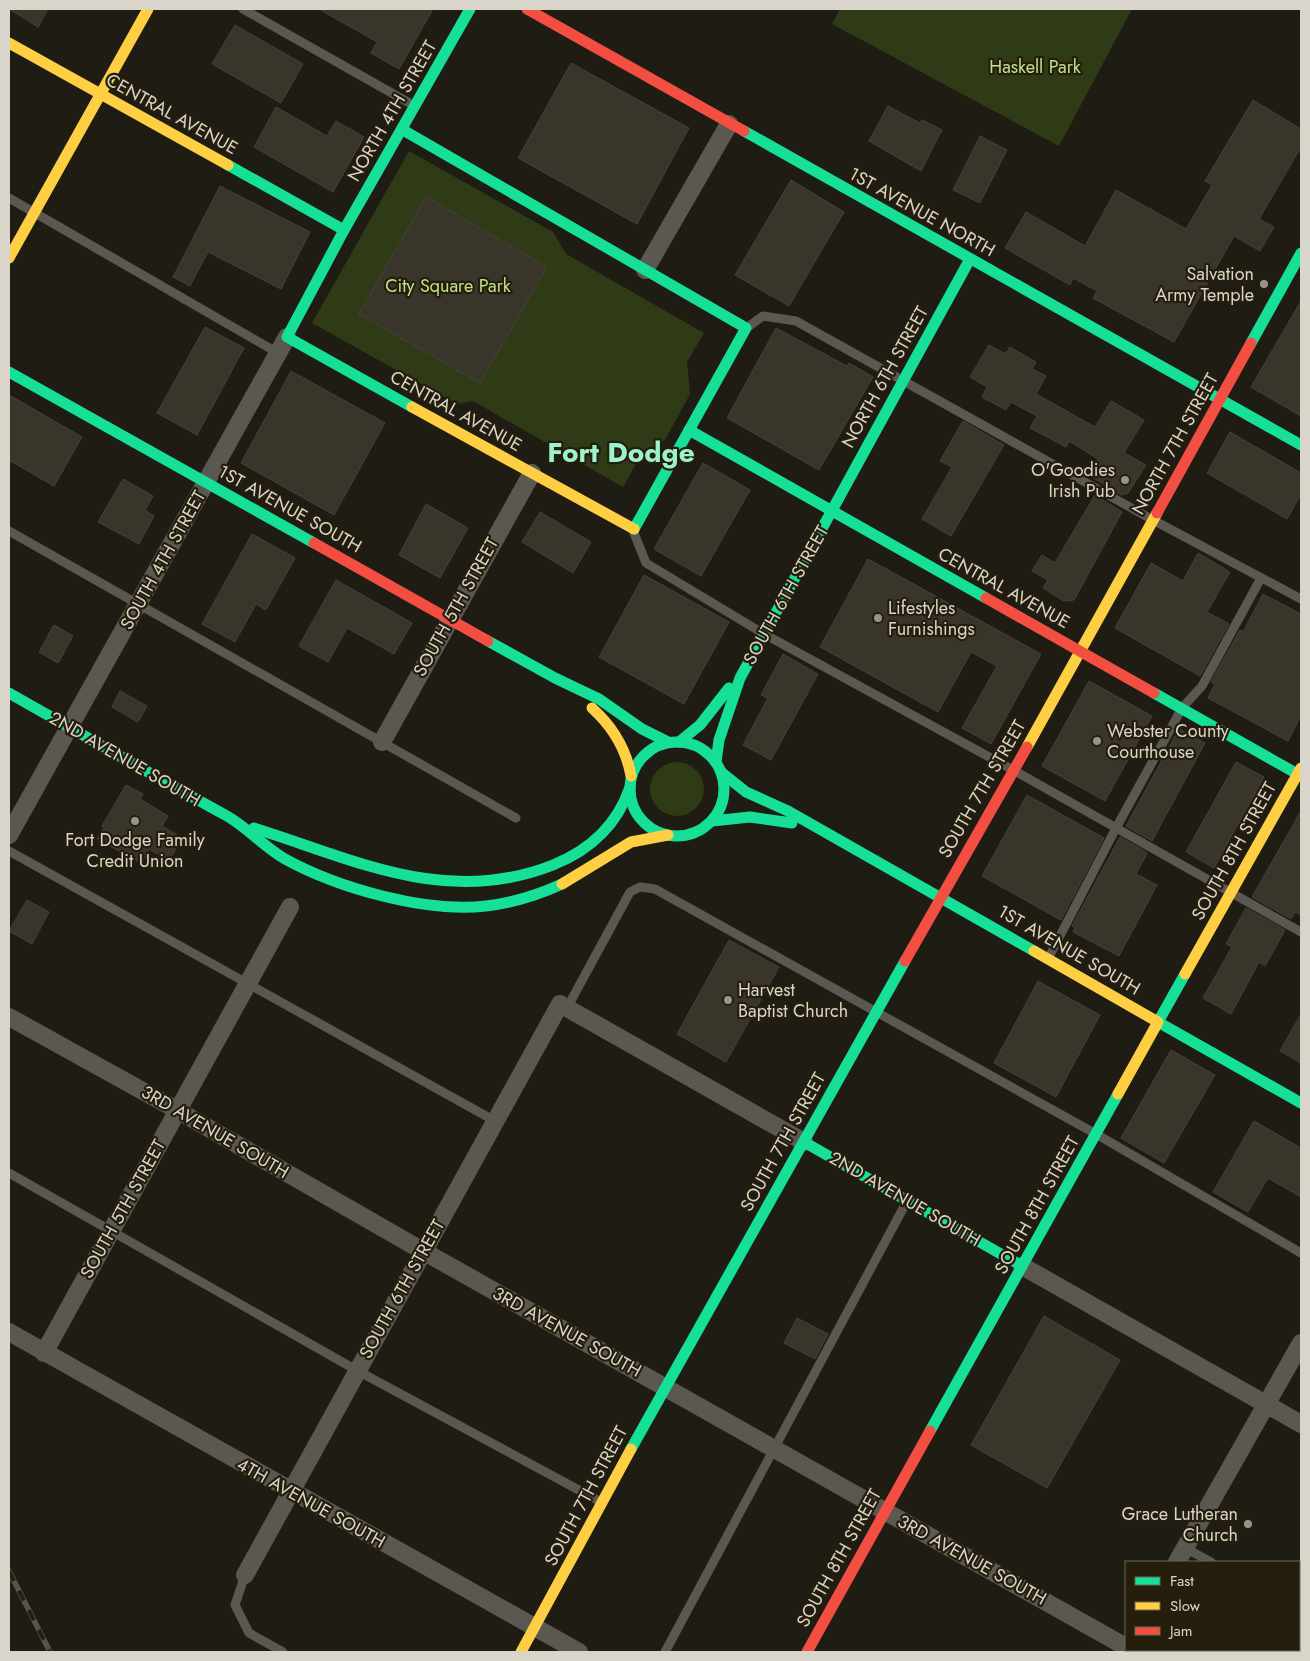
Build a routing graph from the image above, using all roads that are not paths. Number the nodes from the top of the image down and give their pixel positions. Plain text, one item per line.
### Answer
1 (148, 9) edge
2 (243, 9) edge
3 (470, 9) edge
4 (527, 9) edge
5 (9, 43) edge
6 (100, 93) junction
7 (416, 106) junction
8 (729, 124) junction
9 (402, 130) junction
10 (9, 198) edge
11 (34, 212) junction
12 (344, 230) junction
13 (1301, 253) edge
14 (9, 258) edge
15 (970, 258) junction
16 (645, 270) junction
17 (746, 328) junction
18 (287, 337) junction
19 (278, 353) junction
20 (9, 372) edge
21 (903, 380) junction
22 (1221, 398) junction
23 (689, 430) junction
24 (1301, 446) edge
25 (532, 473) junction
26 (206, 482) junction
27 (832, 512) junction
28 (1153, 520) junction
29 (9, 531) edge
30 (633, 531) junction
31 (1261, 578) junction
32 (1301, 599) edge
33 (138, 604) junction
34 (449, 618) junction
35 (764, 634) junction
36 (1080, 652) junction
37 (555, 678) junction
38 (740, 678) junction
39 (9, 693) edge
40 (1182, 708) junction
41 (69, 728) junction
42 (382, 742) junction
43 (674, 742) junction
44 (718, 767) junction
45 (1013, 770) junction
46 (1300, 773) edge
47 (630, 781) junction
48 (516, 818) dead end
49 (712, 821) junction
50 (241, 824) junction
51 (1116, 828) junction
52 (818, 829) junction
53 (9, 835) edge
54 (668, 835) junction
55 (9, 851) edge
56 (1231, 893) junction
57 (941, 897) junction
58 (290, 907) dead end
59 (1301, 932) edge
60 (1049, 958) junction
61 (248, 986) junction
62 (564, 1006) junction
63 (876, 1012) junction
64 (9, 1017) edge
65 (1158, 1022) junction
66 (1301, 1103) edge
67 (177, 1110) junction
68 (495, 1121) junction
69 (1096, 1134) junction
70 (804, 1142) junction
71 (9, 1173) edge
72 (908, 1201) junction
73 (111, 1232) junction
74 (423, 1251) junction
75 (1301, 1254) edge
76 (1022, 1266) junction
77 (9, 1332) edge
78 (1301, 1343) edge
79 (44, 1353) junction
80 (358, 1371) junction
81 (665, 1387) junction
82 (1266, 1404) junction
83 (1301, 1424) edge
84 (775, 1449) junction
85 (291, 1492) junction
86 (603, 1503) junction
87 (885, 1511) junction
88 (1181, 1555) edge
89 (1207, 1561) edge
90 (245, 1575) joint
91 (534, 1629) junction
92 (1125, 1648) edge
93 (283, 1652) edge
94 (521, 1652) edge
95 (579, 1652) edge
96 (665, 1652) edge
97 (807, 1652) edge

1 - 6 main road
2 - 7 lane
3 - 7 main road, NORTH 4TH STREET
4 - 8 main road, 1ST AVENUE NORTH
5 - 6 main road, CENTRAL AVENUE
6 - 11 main road
6 - 12 main road, CENTRAL AVENUE
7 - 9 main road, NORTH 4TH STREET
8 - 15 main road, 1ST AVENUE NORTH
8 - 16 street
9 - 12 main road, NORTH 4TH STREET
9 - 16 main road
10 - 11 lane
11 - 14 main road
11 - 19 lane
12 - 18 main road, SOUTH 4TH STREET
13 - 22 main road, NORTH 7TH STREET
15 - 21 main road, NORTH 6TH STREET
15 - 22 main road, 1ST AVENUE NORTH
16 - 17 main road
17 - 21 lane
17 - 23 main road
18 - 19 street, SOUTH 4TH STREET
18 - 25 main road, CENTRAL AVENUE
19 - 26 street, SOUTH 4TH STREET
20 - 26 main road, 1ST AVENUE SOUTH
21 - 27 main road, NORTH 6TH STREET
21 - 28 lane
22 - 24 main road, 1ST AVENUE NORTH
22 - 28 main road, NORTH 7TH STREET
23 - 27 main road, CENTRAL AVENUE
23 - 30 main road
25 - 30 main road, CENTRAL AVENUE
25 - 34 street, SOUTH 5TH STREET
26 - 33 street, SOUTH 4TH STREET
26 - 34 main road, 1ST AVENUE SOUTH
27 - 35 main road, SOUTH 6TH STREET
27 - 36 main road, CENTRAL AVENUE
28 - 31 lane
28 - 36 main road, NORTH 7TH STREET
29 - 33 lane
30 - 35 lane
31 - 32 lane
31 - 40 lane
33 - 41 street, SOUTH 4TH STREET
33 - 42 lane
34 - 37 main road, 1ST AVENUE SOUTH
34 - 42 street, SOUTH 5TH STREET
35 - 38 main road, SOUTH 6TH STREET
35 - 45 lane
36 - 40 main road, CENTRAL AVENUE
36 - 45 main road, SOUTH 7TH STREET
37 - 43 main road, 1ST AVENUE SOUTH
37 - 47 main road, 1ST AVENUE SOUTH
38 - 43 main road, SOUTH 6TH STREET
38 - 44 main road, SOUTH 6TH STREET
39 - 41 main road, 2ND AVENUE SOUTH
40 - 46 main road, CENTRAL AVENUE
40 - 51 lane
41 - 50 main road, 2ND AVENUE SOUTH
41 - 53 street, SOUTH 4TH STREET
42 - 48 lane
43 - 44 main road, 1ST AVENUE SOUTH
43 - 47 main road
44 - 49 main road
44 - 52 main road, 1ST AVENUE SOUTH
45 - 51 lane
45 - 57 main road, SOUTH 7TH STREET
46 - 56 main road, SOUTH 8TH STREET
47 - 50 main road, 2ND AVENUE SOUTH
47 - 54 main road, 1ST AVENUE SOUTH
49 - 52 main road, 1ST AVENUE SOUTH
49 - 54 main road, 1ST AVENUE SOUTH
50 - 54 main road, 2ND AVENUE SOUTH
51 - 56 lane
51 - 60 lane
52 - 57 main road, 1ST AVENUE SOUTH
55 - 61 lane
56 - 59 lane
56 - 65 main road, SOUTH 8TH STREET
57 - 60 main road, 1ST AVENUE SOUTH
57 - 63 main road, SOUTH 7TH STREET
58 - 61 street, SOUTH 5TH STREET
60 - 65 main road, 1ST AVENUE SOUTH
61 - 67 street, SOUTH 5TH STREET
61 - 68 lane
62 - 63 lane
62 - 68 street, SOUTH 6TH STREET
62 - 70 street, 2ND AVENUE SOUTH
63 - 69 lane
63 - 70 main road, SOUTH 7TH STREET
64 - 67 street, 3RD AVENUE SOUTH
65 - 66 main road, 1ST AVENUE SOUTH
65 - 69 main road, SOUTH 8TH STREET
67 - 73 street, SOUTH 5TH STREET
67 - 74 street, 3RD AVENUE SOUTH
68 - 74 street, SOUTH 6TH STREET
69 - 75 lane
69 - 76 main road, SOUTH 8TH STREET
70 - 72 main road, 2ND AVENUE SOUTH
70 - 81 main road, SOUTH 7TH STREET
71 - 73 lane
72 - 76 main road, 2ND AVENUE SOUTH
72 - 84 lane
73 - 79 street, SOUTH 5TH STREET
73 - 80 lane
74 - 80 street, SOUTH 6TH STREET
74 - 81 street, 3RD AVENUE SOUTH
76 - 82 street, 2ND AVENUE SOUTH
76 - 87 main road, SOUTH 8TH STREET
77 - 79 street, 4TH AVENUE SOUTH
78 - 82 street
79 - 85 street, 4TH AVENUE SOUTH
80 - 85 street, SOUTH 6TH STREET
80 - 86 lane
81 - 84 street, 3RD AVENUE SOUTH
81 - 86 main road, SOUTH 7TH STREET
82 - 83 street, 2ND AVENUE SOUTH
82 - 88 street
84 - 87 street, 3RD AVENUE SOUTH
84 - 96 lane
85 - 90 street, SOUTH 6TH STREET
85 - 91 street, 4TH AVENUE SOUTH
86 - 91 main road, SOUTH 7TH STREET
87 - 92 street, 3RD AVENUE SOUTH
87 - 97 main road, SOUTH 8TH STREET
88 - 89 lane
90 - 93 lane
91 - 94 main road, SOUTH 7TH STREET
91 - 95 street, 4TH AVENUE SOUTH

